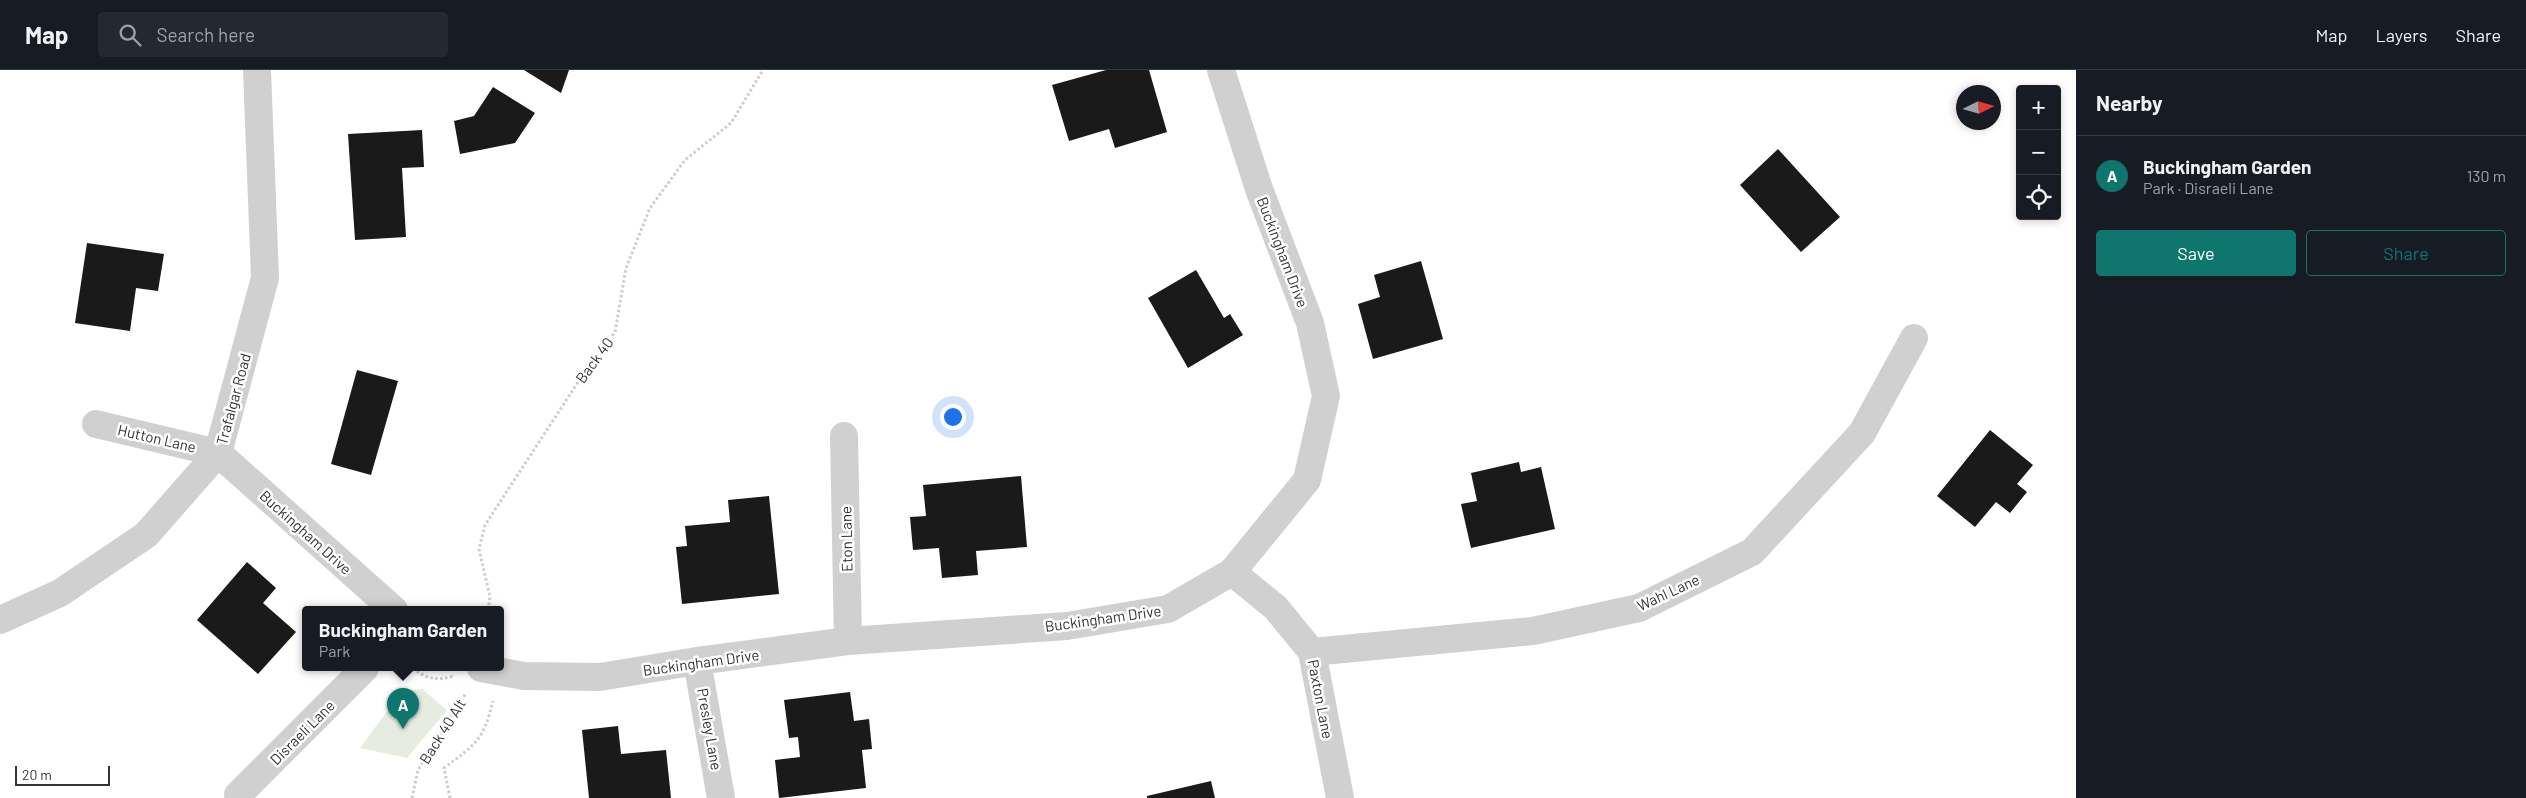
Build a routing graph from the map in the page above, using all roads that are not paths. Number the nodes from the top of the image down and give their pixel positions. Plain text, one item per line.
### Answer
1 (257, 70) edge
2 (1222, 70) edge
3 (1914, 338) dead end
4 (96, 424) dead end
5 (844, 436) dead end
6 (218, 453) junction
7 (1232, 572) junction
8 (390, 606) edge
9 (0, 620) edge
10 (848, 641) junction
11 (1312, 652) junction
12 (697, 661) junction
13 (362, 671) edge
14 (471, 675) edge
15 (238, 795) dead end
16 (721, 798) edge
17 (1340, 798) edge

1 - 6 street, Trafalgar Road
2 - 7 street, Buckingham Drive
3 - 11 street, Wahl Lane
4 - 6 street, Hutton Lane
5 - 10 street, Eton Lane
6 - 8 street, Buckingham Drive
6 - 9 street, Trafalgar Road
7 - 10 street, Buckingham Drive
7 - 11 street, Paxton Lane
10 - 12 street, Buckingham Drive
11 - 17 street, Paxton Lane
12 - 14 street, Buckingham Drive
12 - 16 street, Presley Lane
13 - 15 street, Disraeli Lane

